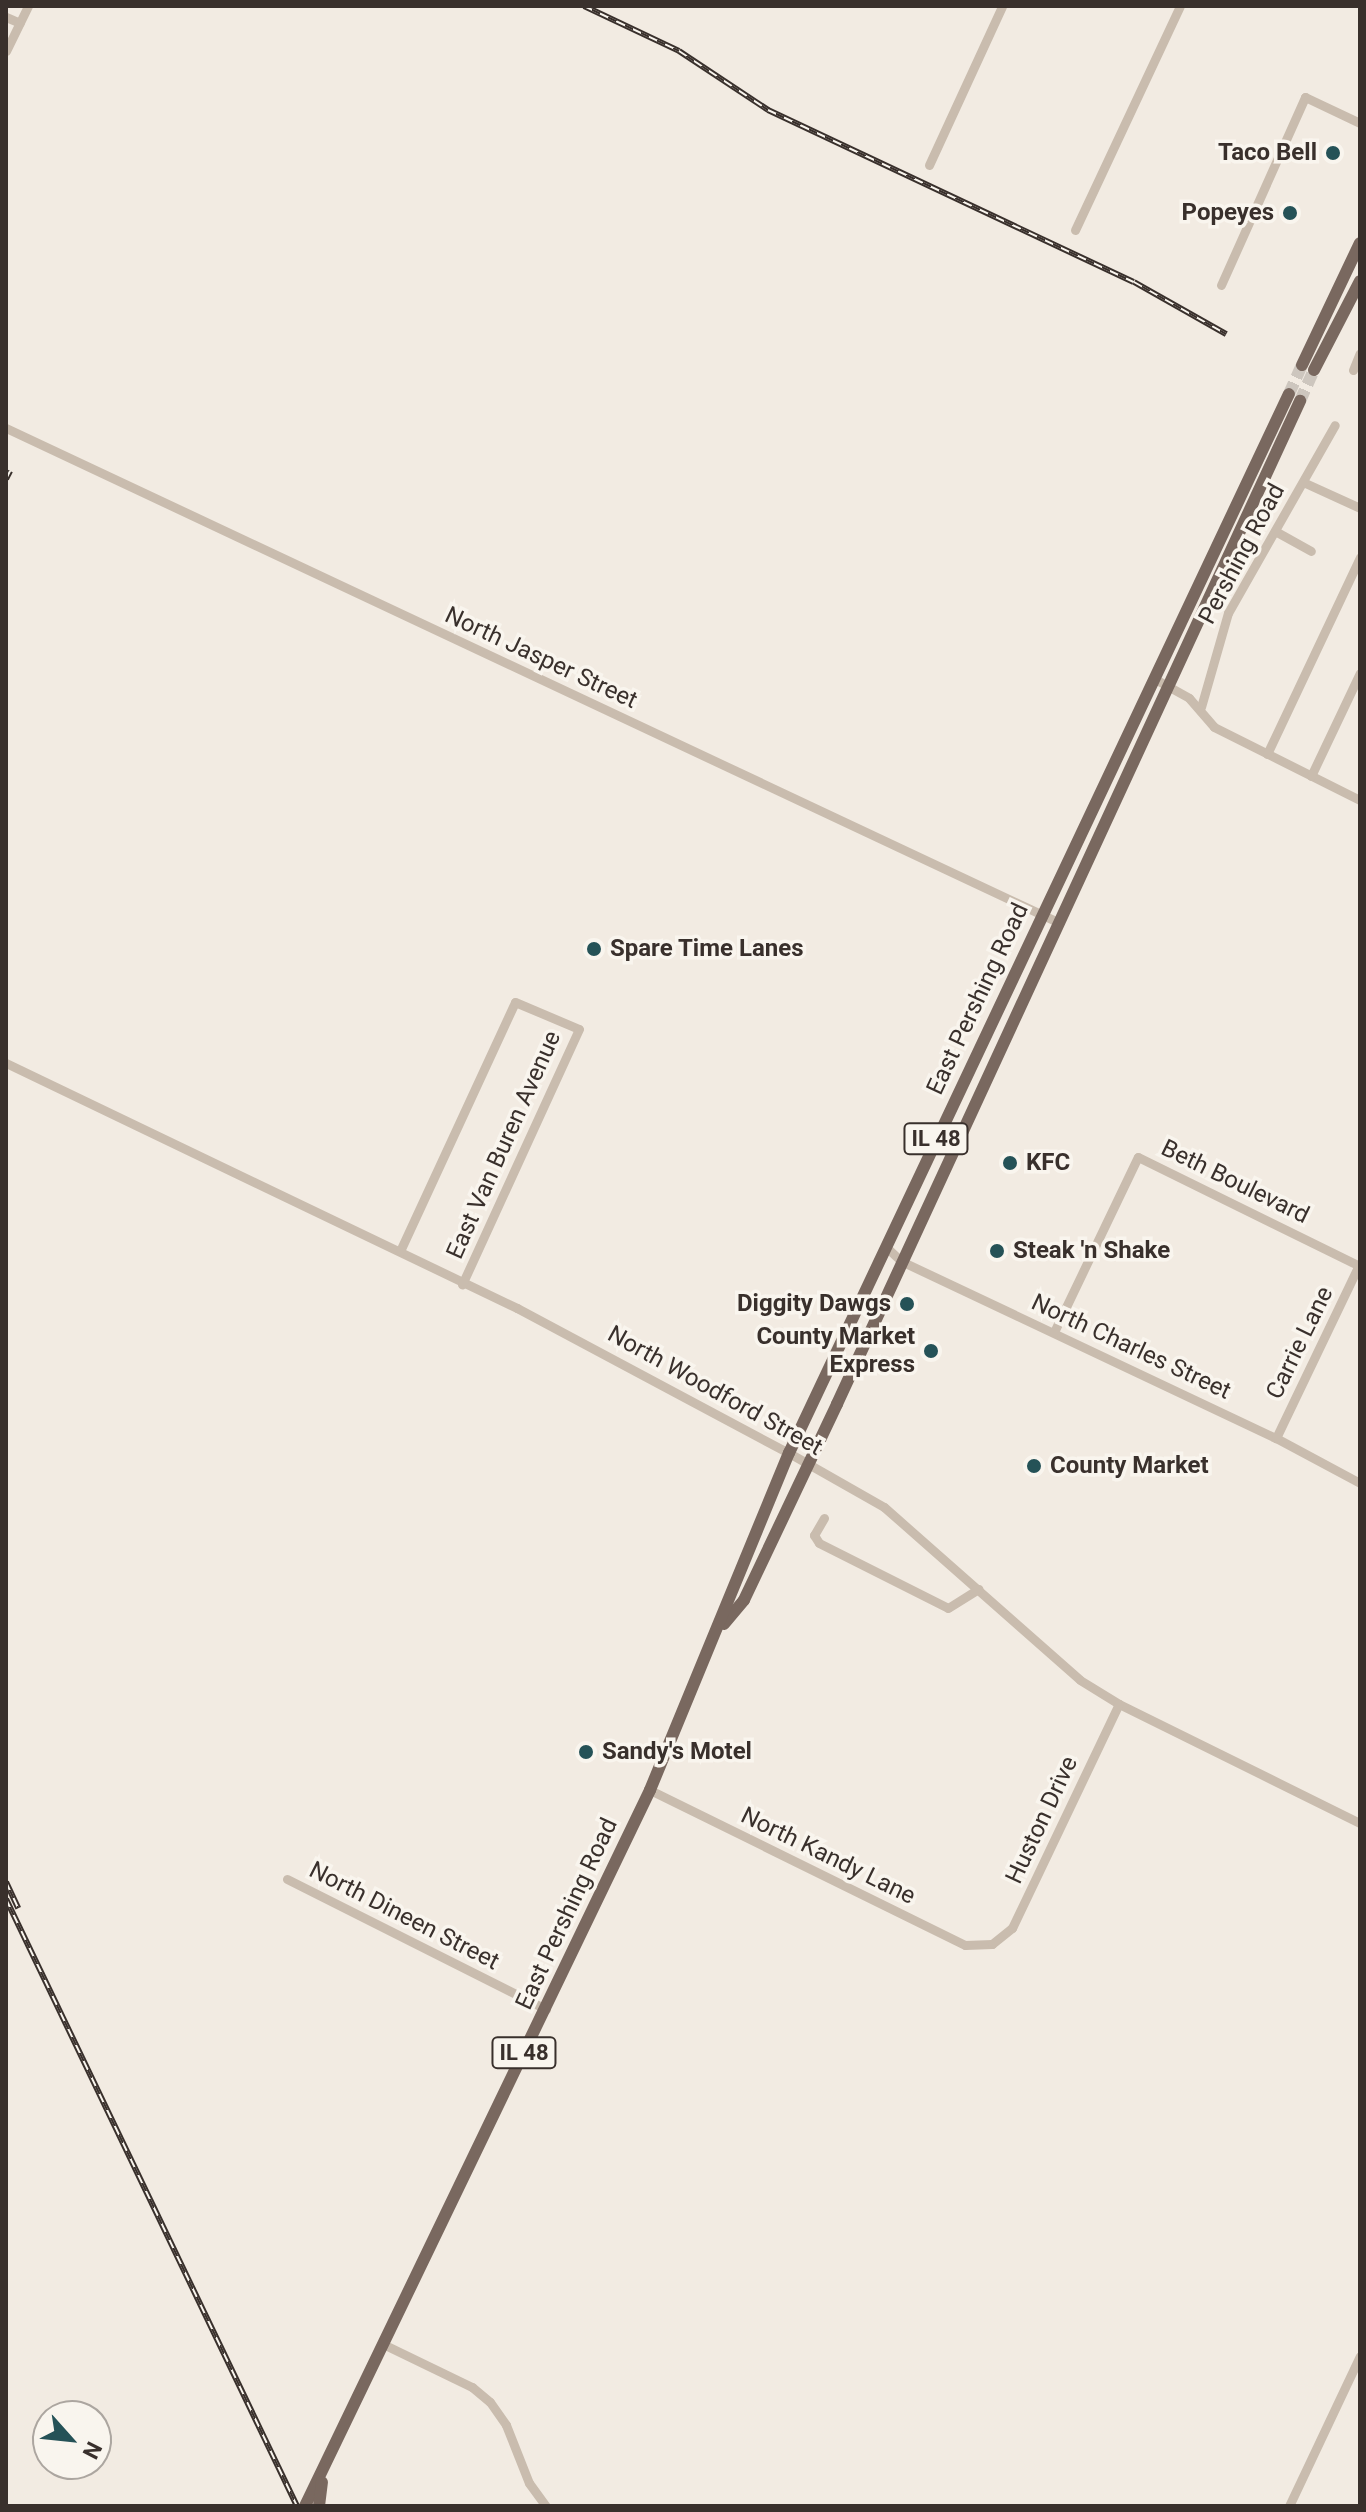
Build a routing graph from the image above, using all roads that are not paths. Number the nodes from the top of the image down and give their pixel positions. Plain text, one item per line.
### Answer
1 (28, 6) edge
2 (1002, 6) edge
3 (1180, 6) edge
4 (6, 17) edge
5 (20, 23) junction
6 (6, 51) edge
7 (1360, 123) edge
8 (929, 165) dead end
9 (1075, 230) dead end
10 (1360, 243) edge
11 (1360, 281) edge
12 (1221, 285) dead end
13 (1360, 353) edge
14 (1353, 370) dead end
15 (1335, 425) dead end
16 (6, 428) edge
17 (1303, 482) junction
18 (1360, 508) edge
19 (1275, 531) junction
20 (1311, 551) dead end
21 (1360, 557) edge
22 (1360, 673) edge
23 (1155, 679) junction
24 (1170, 687) junction
25 (1201, 707) junction
26 (1267, 754) junction
27 (1311, 776) junction
28 (1360, 800) edge
29 (1042, 915) junction
30 (1060, 923) junction
31 (6, 1063) edge
32 (885, 1246) junction
33 (400, 1251) junction
34 (901, 1261) junction
35 (1360, 1266) edge
36 (462, 1285) junction
37 (1054, 1332) junction
38 (1276, 1438) junction
39 (789, 1453) junction
40 (806, 1463) junction
41 (1360, 1483) edge
42 (824, 1518) dead end
43 (978, 1589) junction
44 (720, 1629) junction
45 (1119, 1704) junction
46 (650, 1790) junction
47 (1360, 1823) edge
48 (287, 1879) dead end
49 (992, 1944) joint
50 (546, 2009) junction
51 (385, 2345) junction
52 (1360, 2356) edge
53 (323, 2475) junction
54 (305, 2506) edge
55 (319, 2506) edge
56 (546, 2506) edge
57 (1289, 2506) edge

1 - 5 street
2 - 8 street
3 - 9 street
4 - 5 street
5 - 6 street
7 - 12 street
10 - 11 main road
13 - 14 street
15 - 17 street, Pershing Road
16 - 29 street, North Jasper Street
17 - 18 street
17 - 19 street, Pershing Road
19 - 20 street
19 - 25 street, Pershing Road
21 - 26 street
22 - 27 street
23 - 24 street
23 - 24 main road, East Pershing Road / IL 48
23 - 29 main road, East Pershing Road / IL 48
24 - 25 street
24 - 30 main road, East Pershing Road / IL 48
25 - 26 street
26 - 27 street
27 - 28 street
29 - 30 street, North Jasper Street
29 - 32 main road, East Pershing Road / IL 48
30 - 34 main road, East Pershing Road / IL 48
31 - 33 street, North Woodford Street
32 - 34 street, North Charles Street
32 - 39 main road, East Pershing Road / IL 48
33 - 36 street, North Woodford Street
33 - 36 street, East Van Buren Avenue
34 - 37 street, North Charles Street
34 - 40 main road, East Pershing Road / IL 48
35 - 37 street, Beth Boulevard
35 - 38 street, Carrie Lane
36 - 39 street, North Woodford Street
37 - 38 street, North Charles Street
38 - 41 street, North Charles Street
39 - 40 street, North Woodford Street
39 - 44 main road, East Pershing Road / IL 48
40 - 43 street, North Woodford Street
40 - 44 main road, East Pershing Road / IL 48
42 - 43 street
43 - 45 street, North Woodford Street
44 - 46 main road, East Pershing Road / IL 48
45 - 47 street, North Woodford Street
45 - 49 street, Huston Drive
46 - 49 street, North Kandy Lane
46 - 50 main road, East Pershing Road / IL 48
48 - 50 street, North Dineen Street
50 - 51 main road, East Pershing Road / IL 48
51 - 53 main road, East Pershing Road / IL 48
51 - 56 street
52 - 57 street
53 - 54 main road, East Pershing Road / IL 48
53 - 55 main road, East Pershing Road / IL 48

